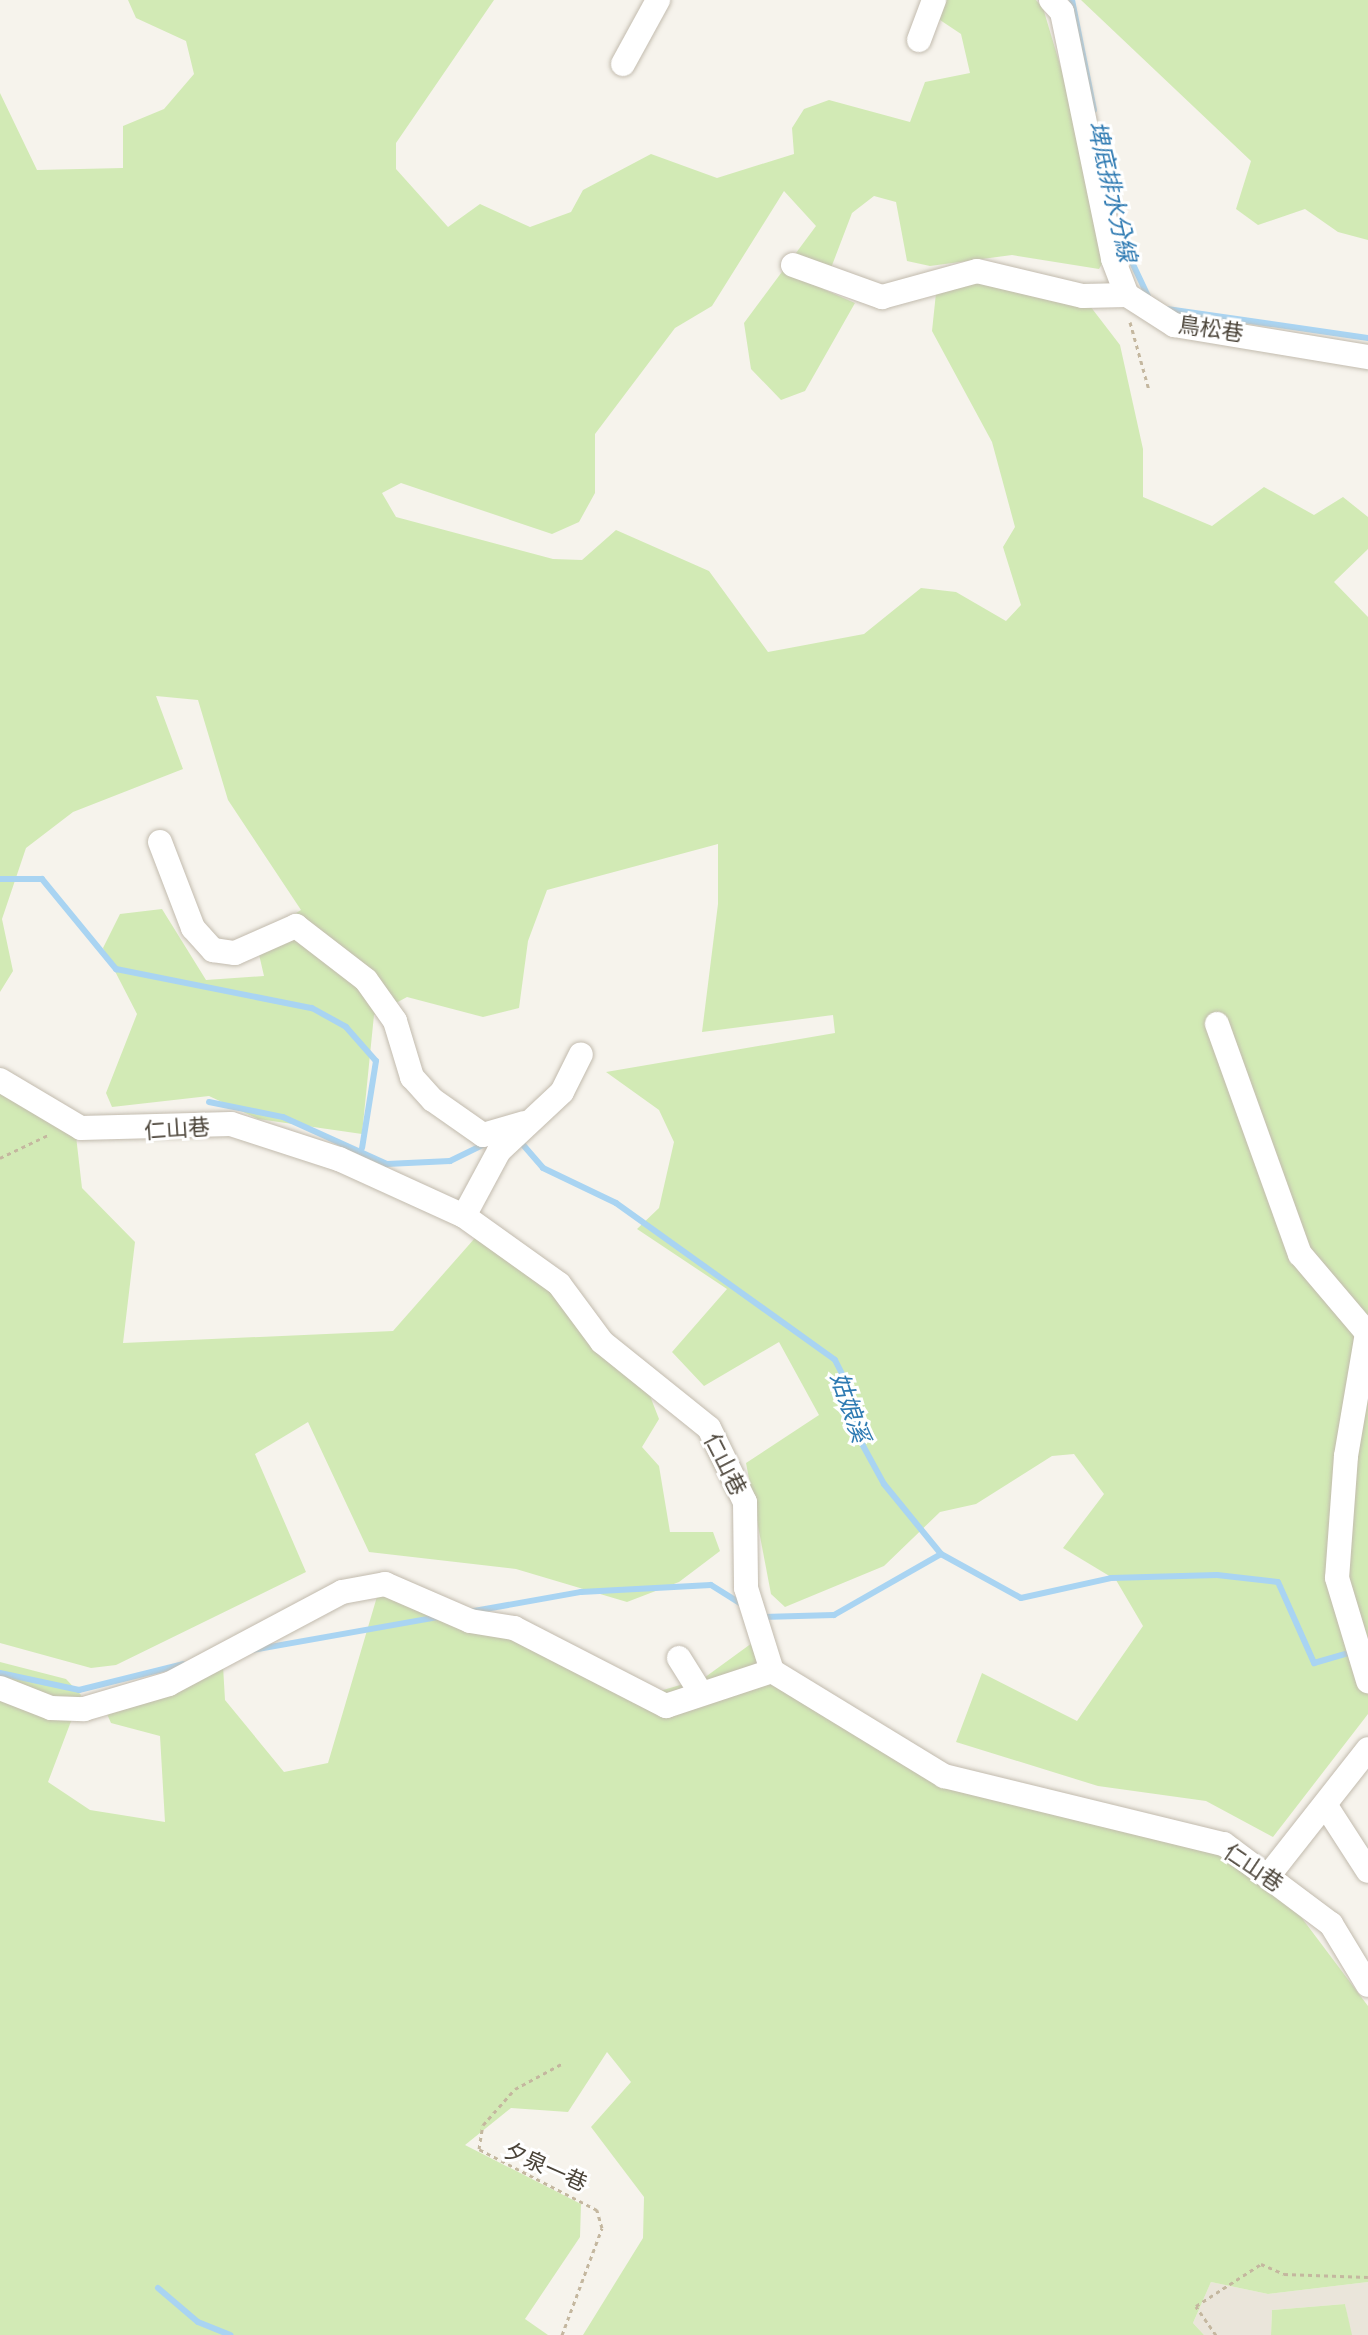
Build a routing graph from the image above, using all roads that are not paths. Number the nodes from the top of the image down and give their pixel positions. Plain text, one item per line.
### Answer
1 (658, 0) edge
2 (934, 0) edge
3 (1051, 0) edge
4 (919, 40) dead end
5 (623, 64) dead end
6 (793, 265) dead end
7 (1127, 295) junction
8 (1368, 357) edge
9 (160, 842) dead end
10 (1217, 1024) dead end
11 (581, 1054) dead end
12 (0, 1080) edge
13 (524, 1123) junction
14 (464, 1216) junction
15 (679, 1658) dead end
16 (1359, 1660) edge
17 (772, 1671) junction
18 (0, 1688) edge
19 (699, 1690) junction
20 (1368, 1749) edge
21 (1326, 1806) junction
22 (1368, 1871) edge
23 (1269, 1875) junction
24 (1368, 1985) edge

1 - 5 lane
2 - 4 lane
3 - 7 lane
6 - 7 lane
7 - 8 lane, 鳥松巷
9 - 13 lane
10 - 16 lane
11 - 13 lane
12 - 14 lane, 仁山巷
13 - 14 lane
14 - 17 lane, 仁山巷
15 - 19 lane
17 - 19 lane
17 - 23 lane, 仁山巷
18 - 19 lane
20 - 21 lane
21 - 22 lane
21 - 23 lane
23 - 24 lane, 仁山巷

